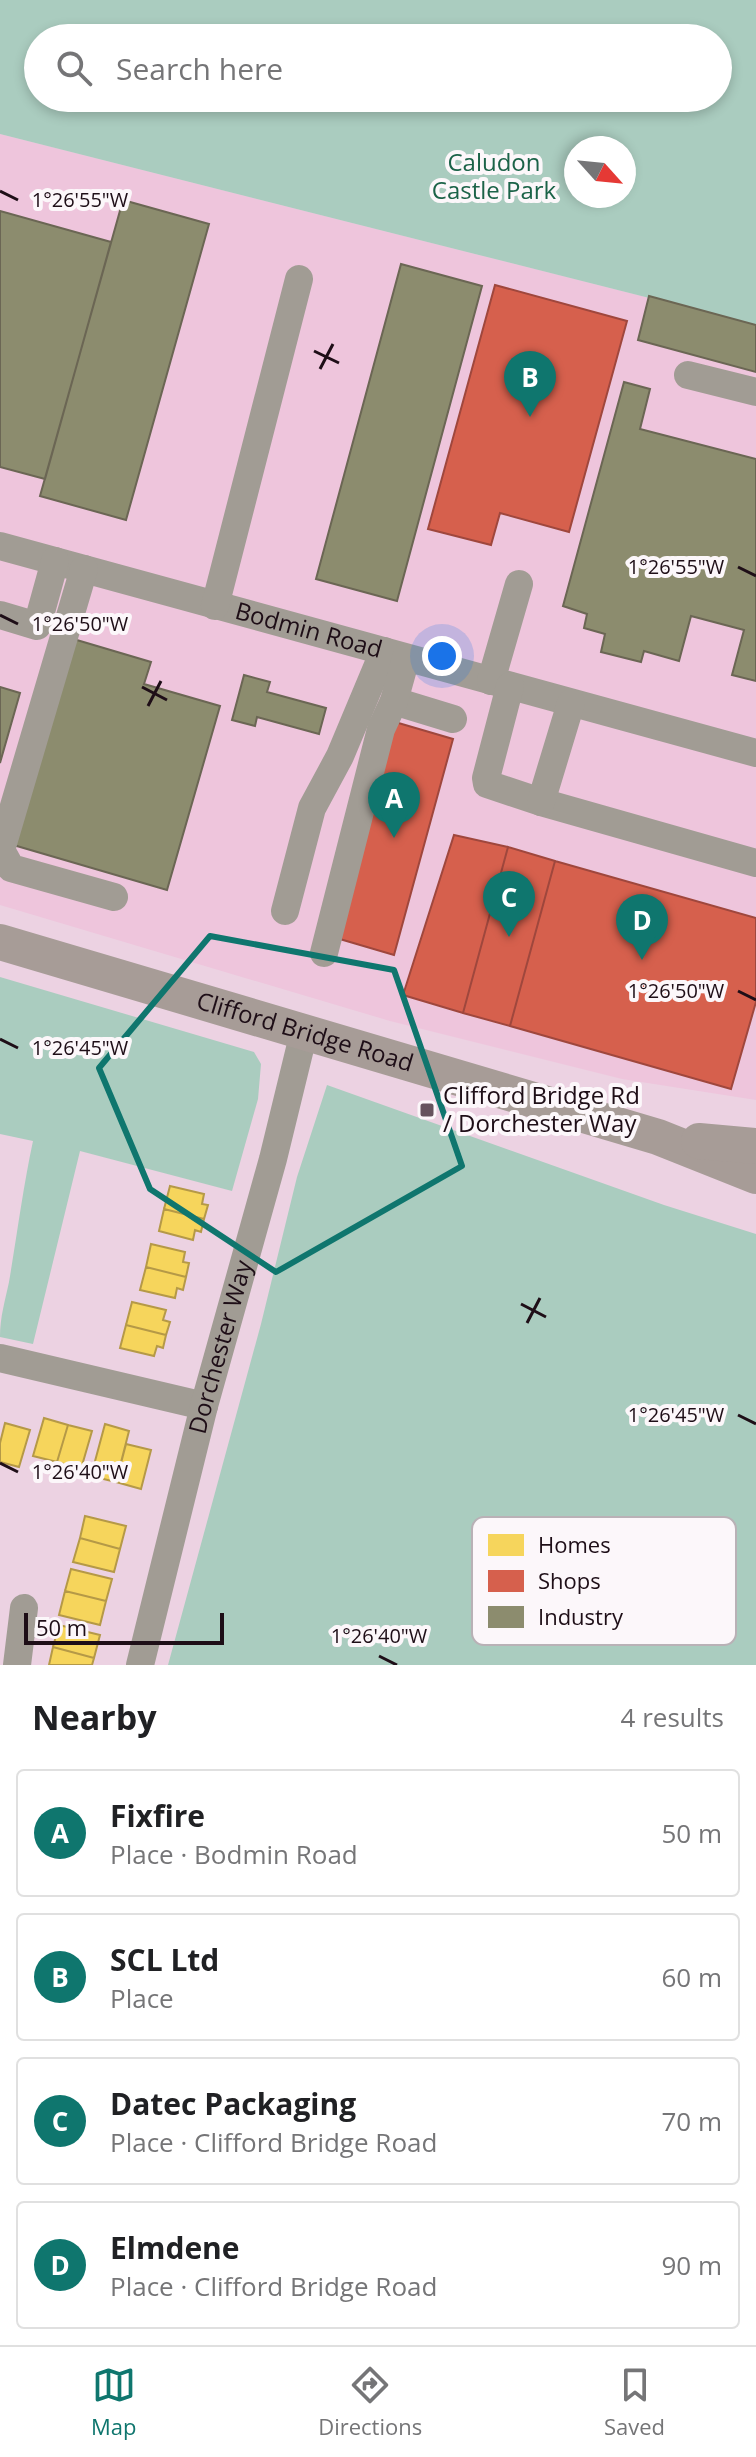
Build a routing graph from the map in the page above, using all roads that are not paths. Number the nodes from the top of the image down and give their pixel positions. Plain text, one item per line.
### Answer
1 (299, 279) dead end
2 (688, 375) dead end
3 (756, 392) edge
4 (0, 546) edge
5 (55, 561) junction
6 (84, 569) junction
7 (519, 584) dead end
8 (215, 606) junction
9 (0, 615) edge
10 (395, 654) junction
11 (501, 683) junction
12 (394, 701) junction
13 (571, 703) junction
14 (453, 719) dead end
15 (756, 753) edge
16 (541, 802) junction
17 (756, 863) edge
18 (114, 897) dead end
19 (285, 911) dead end
20 (0, 942) edge
21 (324, 953) dead end
22 (304, 1032) junction
23 (658, 1137) junction
24 (756, 1146) edge
25 (756, 1176) edge
26 (0, 1358) edge
27 (204, 1406) junction
28 (24, 1608) dead end
29 (17, 1665) edge
30 (140, 1665) edge

1 - 8 street
2 - 3 street
4 - 5 street, Bodmin Road
5 - 6 street, Bodmin Road
5 - 9 street
6 - 8 street, Bodmin Road
6 - 18 street
7 - 11 street
8 - 10 street, Bodmin Road
10 - 11 street, Bodmin Road
10 - 12 street
10 - 19 street
11 - 13 street, Bodmin Road
11 - 16 street
12 - 14 street
12 - 21 street
13 - 15 street, Bodmin Road
13 - 16 street
16 - 17 street
20 - 22 main road, Clifford Bridge Road
22 - 23 main road, Clifford Bridge Road
22 - 27 street, Dorchester Way
23 - 24 main road, Clifford Bridge Road
23 - 25 main road, Clifford Bridge Road
26 - 27 street
27 - 30 street, Dorchester Way
28 - 29 street

